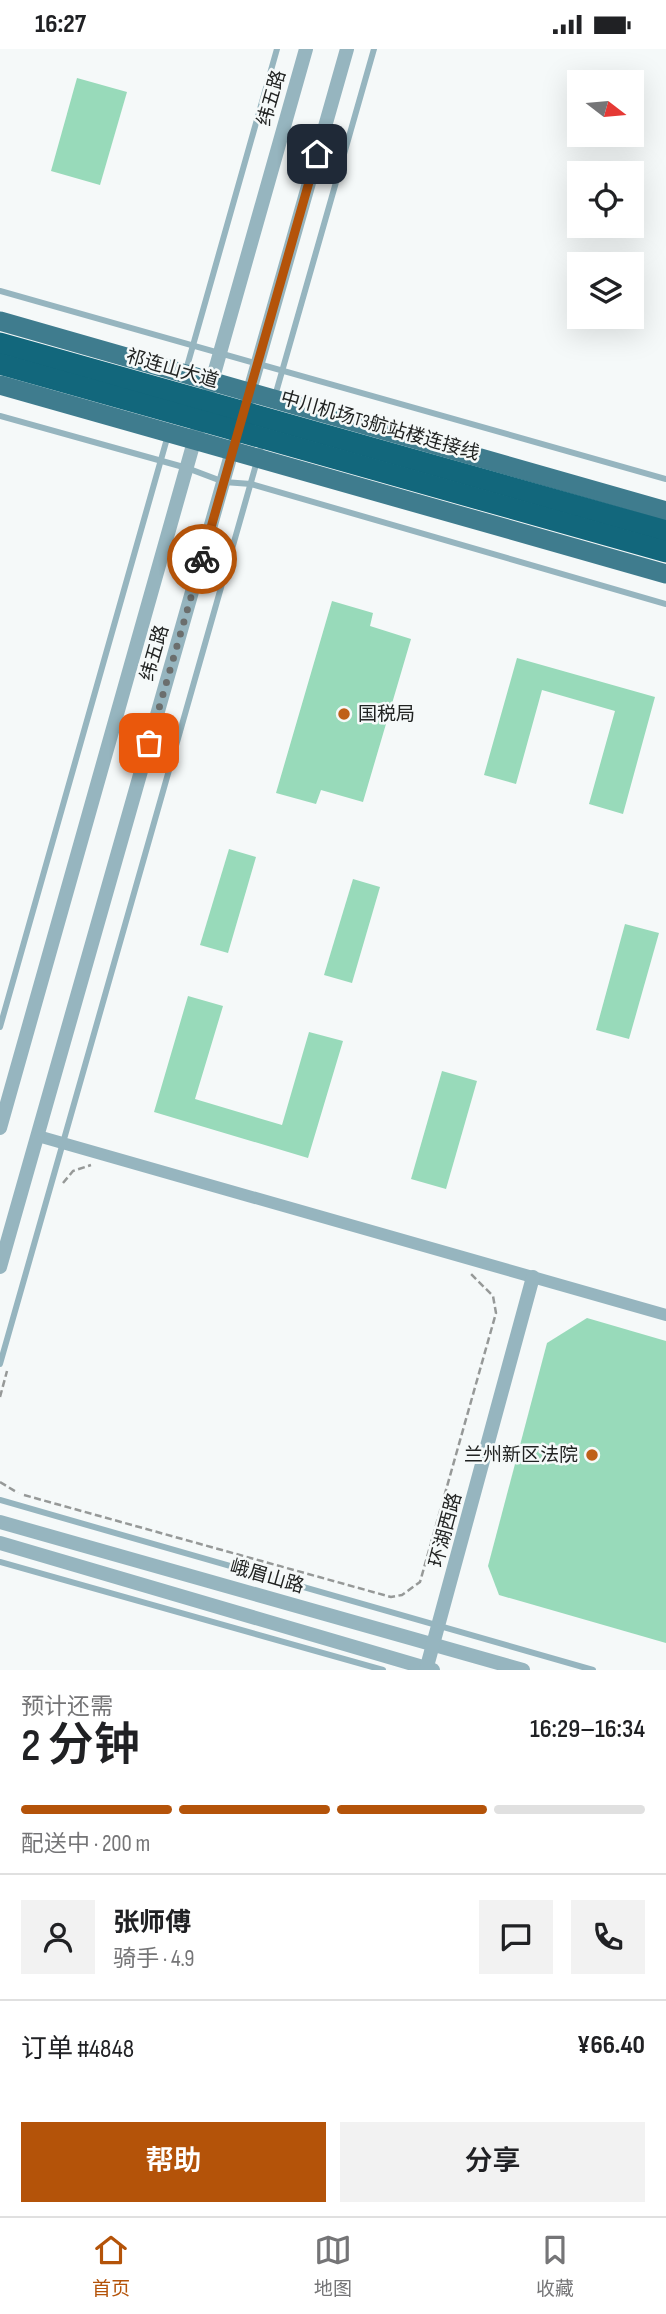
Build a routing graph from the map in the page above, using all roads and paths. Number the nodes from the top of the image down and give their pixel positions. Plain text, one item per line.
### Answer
1 (277, 49) edge
2 (306, 49) edge
3 (347, 49) edge
4 (374, 49) edge
5 (0, 291) edge
6 (0, 321) edge
7 (0, 343) edge
8 (193, 345) junction
9 (220, 353) junction
10 (257, 363) junction
11 (0, 364) edge
12 (283, 371) junction
13 (186, 372) junction
14 (212, 380) junction
15 (0, 385) edge
16 (250, 391) junction
17 (179, 397) dead end
18 (275, 398) junction
19 (175, 408) dead end
20 (0, 416) edge
21 (268, 422) dead end
22 (169, 433) junction
23 (265, 434) dead end
24 (195, 440) junction
25 (233, 451) junction
26 (258, 458) junction
27 (161, 460) junction
28 (187, 468) junction
29 (666, 479) edge
30 (224, 482) junction
31 (251, 484) junction
32 (666, 511) edge
33 (666, 531) edge
34 (666, 552) edge
35 (666, 574) edge
36 (666, 604) edge
37 (0, 1027) edge
38 (1, 1123) edge
39 (38, 1136) junction
40 (64, 1143) junction
41 (99, 1167) dead end
42 (59, 1188) dead end
43 (0, 1267) edge
44 (460, 1271) dead end
45 (533, 1277) junction
46 (666, 1315) edge
47 (0, 1364) edge
48 (7, 1371) dead end
49 (0, 1397) edge
50 (0, 1482) edge
51 (0, 1500) edge
52 (0, 1522) edge
53 (0, 1543) edge
54 (0, 1562) edge
55 (439, 1627) junction
56 (435, 1644) junction
57 (429, 1669) edge
58 (383, 1670) edge
59 (523, 1670) edge
60 (593, 1670) edge

1 - 8 lane
2 - 9 street, 纬五路
3 - 10 street, 纬五路
4 - 12 lane
5 - 8 lane
6 - 13 main road, 祁连山大道
7 - 33 highway, 中川机场T3航站楼连接线, bridge
8 - 9 lane
8 - 13 lane
9 - 10 lane
9 - 14 street, 纬五路
10 - 12 lane
10 - 16 street, 纬五路
11 - 34 highway, bridge
12 - 18 lane
12 - 29 lane
13 - 14 main road, 祁连山大道
13 - 17 lane
14 - 16 main road, 祁连山大道
14 - 24 street, 纬五路
15 - 22 main road
16 - 18 main road, 祁连山大道
16 - 25 street, 纬五路
18 - 21 lane
18 - 32 main road, 祁连山大道
19 - 22 lane
20 - 27 lane
22 - 24 main road
22 - 27 lane
23 - 26 lane
24 - 25 main road
24 - 28 street, 纬五路
25 - 26 main road
25 - 30 street, 纬五路
26 - 31 lane
26 - 35 main road
27 - 28 lane
27 - 37 lane
28 - 30 lane
28 - 38 street, 纬五路
30 - 31 lane
30 - 39 street, 纬五路
31 - 36 lane
31 - 40 lane
39 - 40 street
39 - 43 street, 纬五路
40 - 45 street
40 - 47 lane
41 - 42 path
44 - 50 path
45 - 46 street
45 - 55 street, 环湖西路
48 - 49 path
51 - 55 lane
52 - 56 street, 峨眉山路
53 - 57 street
54 - 58 lane
55 - 56 street, 环湖西路
55 - 60 lane
56 - 57 street, 环湖西路
56 - 59 street, 峨眉山路

